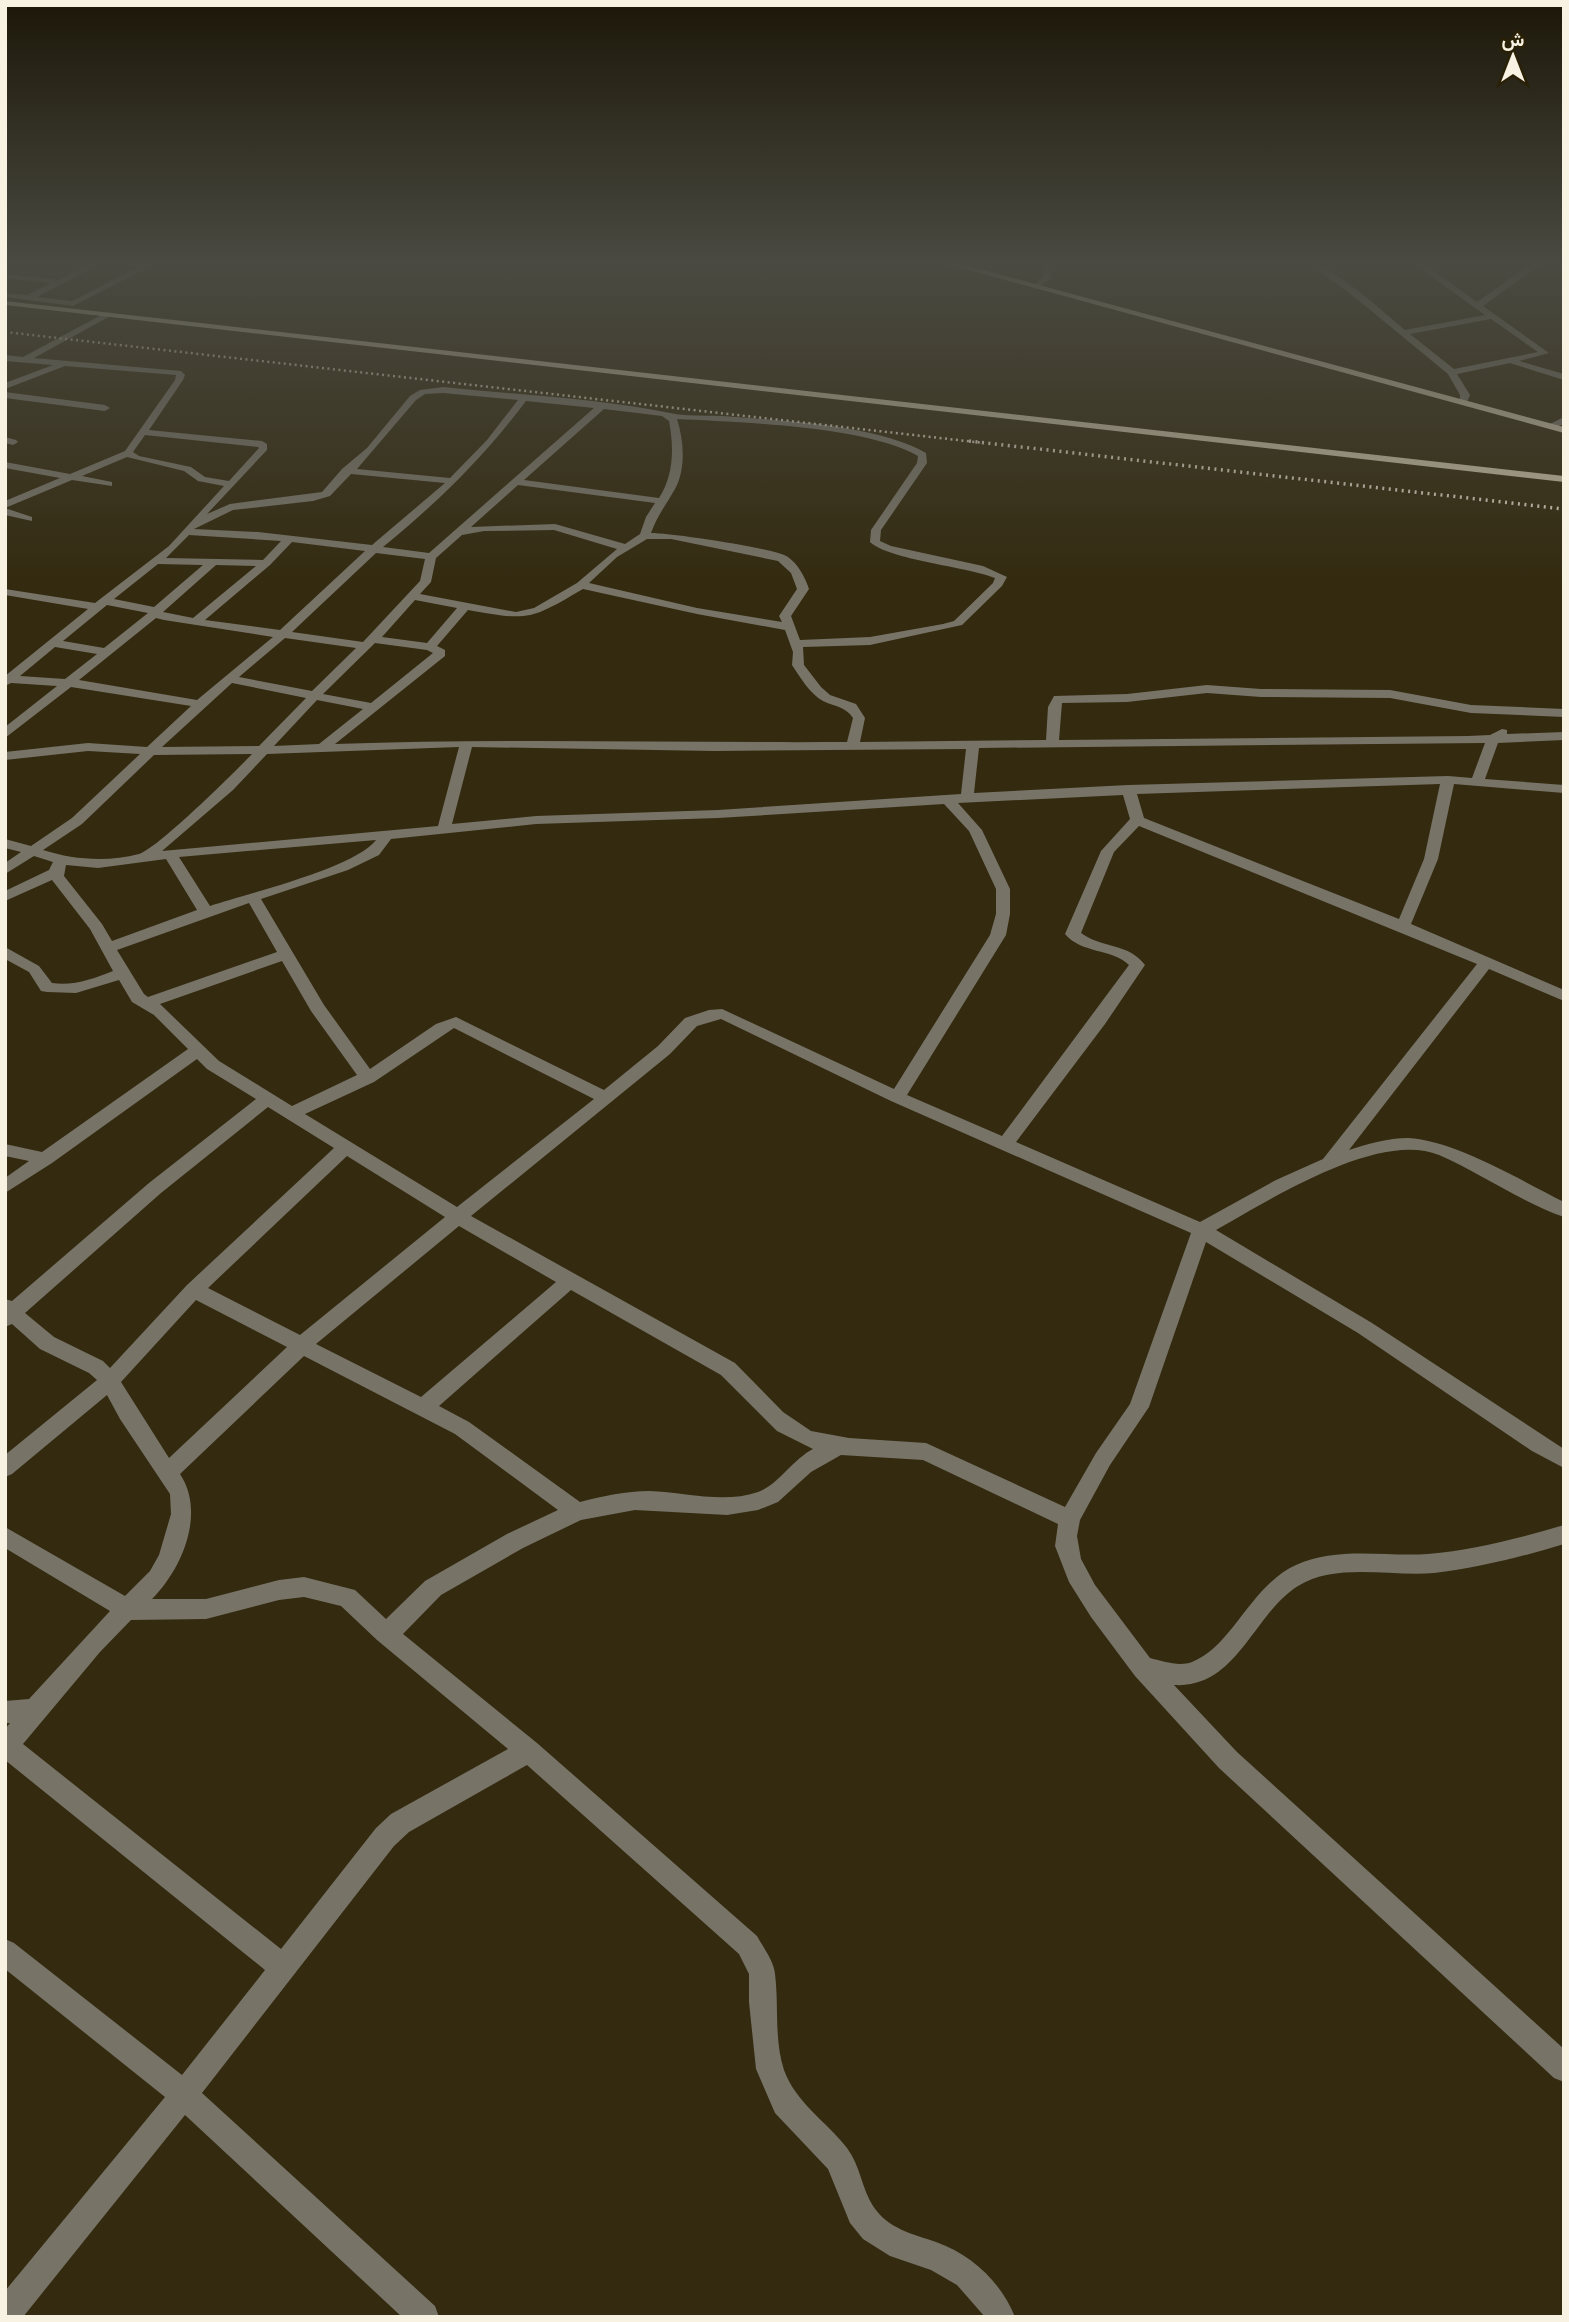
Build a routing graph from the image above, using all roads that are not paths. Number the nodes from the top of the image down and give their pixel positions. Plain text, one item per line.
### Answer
1 (47, 370) edge
2 (149, 370) edge
3 (601, 370) edge
4 (1346, 370) edge
5 (1461, 370) edge
6 (1542, 370) edge
7 (1452, 372) joint
8 (1564, 377) edge
9 (5, 386) edge
10 (5, 395) edge
11 (524, 398) junction
12 (1463, 402) junction
13 (602, 406) junction
14 (105, 408) dead end
15 (670, 416) junction
16 (1564, 420) edge
17 (1551, 426) junction
18 (1564, 430) edge
19 (144, 432) junction
20 (128, 453) junction
21 (5, 465) edge
22 (346, 471) junction
23 (69, 478) junction
24 (1564, 479) edge
25 (452, 481) junction
26 (517, 482) junction
27 (108, 484) dead end
28 (231, 484) junction
29 (660, 501) junction
30 (5, 505) edge
31 (5, 511) edge
32 (28, 519) dead end
33 (189, 529) junction
34 (460, 532) junction
35 (645, 536) junction
36 (290, 538) junction
37 (626, 548) junction
38 (374, 549) junction
39 (431, 557) junction
40 (158, 561) junction
41 (213, 562) junction
42 (266, 563) junction
43 (581, 585) junction
44 (5, 592) edge
45 (413, 596) junction
46 (102, 604) junction
47 (464, 607) junction
48 (156, 612) junction
49 (195, 622) junction
50 (788, 627) junction
51 (282, 634) junction
52 (54, 643) junction
53 (368, 643) junction
54 (796, 644) junction
55 (430, 647) junction
56 (108, 652) junction
57 (229, 679) junction
58 (7, 680) edge
59 (66, 683) junction
60 (314, 696) junction
61 (200, 704) junction
62 (373, 707) junction
63 (1531, 712) junction
64 (1564, 713) edge
65 (5, 734) edge
66 (1564, 736) edge
67 (1493, 739) junction
68 (1052, 742) junction
69 (467, 743) junction
70 (973, 744) junction
71 (853, 745) junction
72 (322, 748) junction
73 (263, 750) junction
74 (151, 751) junction
75 (5, 756) edge
76 (1448, 780) junction
77 (1478, 781) junction
78 (1128, 789) junction
79 (1564, 789) edge
80 (967, 797) junction
81 (947, 799) junction
82 (1137, 820) junction
83 (444, 830) junction
84 (386, 835) junction
85 (5, 844) edge
86 (33, 851) junction
87 (170, 853) junction
88 (147, 856) junction
89 (58, 867) junction
90 (5, 870) edge
91 (5, 897) edge
92 (253, 897) junction
93 (206, 912) junction
94 (1403, 926) junction
95 (108, 948) junction
96 (5, 953) edge
97 (286, 954) junction
98 (1486, 962) junction
99 (122, 973) junction
100 (1564, 996) edge
101 (146, 1003) junction
102 (198, 1050) junction
103 (368, 1078) junction
104 (897, 1097) junction
105 (268, 1098) junction
106 (606, 1098) junction
107 (292, 1113) junction
108 (1005, 1144) junction
109 (345, 1147) junction
110 (5, 1150) edge
111 (46, 1158) junction
112 (1330, 1162) junction
113 (5, 1187) edge
114 (1564, 1210) edge
115 (459, 1218) junction
116 (1201, 1230) junction
117 (569, 1281) junction
118 (194, 1290) junction
119 (8, 1312) edge
120 (303, 1344) junction
121 (110, 1381) junction
122 (424, 1407) junction
123 (836, 1447) junction
124 (1564, 1459) edge
125 (5, 1468) edge
126 (167, 1473) junction
127 (578, 1512) junction
128 (1069, 1519) junction
129 (1564, 1534) edge
130 (5, 1536) edge
131 (128, 1610) junction
132 (385, 1633) junction
133 (1143, 1668) junction
134 (35, 1710) junction
135 (5, 1712) edge
136 (6, 1747) edge
137 (528, 1751) junction
138 (5, 1952) edge
139 (282, 1968) junction
140 (1564, 2068) edge
141 (183, 2094) junction
142 (5, 2315) edge
143 (424, 2317) edge
144 (1000, 2317) edge

1 - 9 street
2 - 19 street
3 - 24 main road
4 - 12 main road
5 - 7 street
6 - 8 street
7 - 12 street
10 - 14 street
11 - 13 street
11 - 22 street
11 - 25 street
12 - 17 main road
13 - 15 street
13 - 26 street
15 - 29 street
15 - 54 street
16 - 17 street
17 - 18 main road
19 - 20 street
19 - 28 street
20 - 23 street
20 - 28 street
21 - 23 street
22 - 25 street
22 - 33 street
23 - 27 street
23 - 30 street
25 - 38 street
26 - 29 street
26 - 34 street
28 - 33 street
29 - 35 street
31 - 32 street
33 - 36 street
33 - 40 street
34 - 37 street
34 - 39 street
35 - 37 street
35 - 50 street
36 - 38 street
36 - 42 street
37 - 43 street
38 - 39 street
38 - 51 street
39 - 45 street
40 - 41 street
40 - 46 street
41 - 42 street
41 - 48 street
42 - 49 street
43 - 47 street
43 - 50 street
44 - 46 street
45 - 47 street
45 - 53 street
46 - 48 street
46 - 52 street
47 - 55 street
48 - 49 street
48 - 56 street
49 - 51 street
50 - 54 street
51 - 53 street
51 - 57 street
52 - 56 street
52 - 58 street
53 - 55 street
53 - 60 street
54 - 71 street
55 - 62 street
56 - 59 street
57 - 60 street
57 - 61 street
58 - 59 street
59 - 61 street
59 - 65 street
60 - 62 street
60 - 73 street
61 - 74 street
62 - 72 street
63 - 64 street
63 - 67 street
63 - 68 street
66 - 67 street
67 - 68 street
67 - 77 street
68 - 70 street
69 - 71 street
69 - 72 street
69 - 83 street
70 - 71 street
70 - 80 street
72 - 73 street
73 - 74 street
73 - 88 street
74 - 75 street
74 - 86 street
76 - 77 street
76 - 78 street
76 - 94 street
77 - 79 street
78 - 80 street
78 - 82 street
80 - 81 street
81 - 83 street
81 - 104 street
82 - 94 street
82 - 108 street
83 - 84 street
84 - 87 street
84 - 92 street
85 - 86 street
86 - 89 street
86 - 90 street
87 - 88 street
87 - 93 street
88 - 89 street
89 - 91 street
89 - 95 street
92 - 93 street
92 - 97 street
93 - 95 street
94 - 98 street
95 - 99 street
96 - 99 street
97 - 101 street
97 - 103 street
98 - 100 street
98 - 112 street
99 - 101 street
101 - 102 street
102 - 105 street
102 - 111 street
103 - 106 street
103 - 107 street
104 - 106 street
104 - 108 street
105 - 107 street
105 - 119 street
106 - 115 street
107 - 109 street
108 - 116 street
109 - 115 street
109 - 118 street
110 - 111 street
111 - 113 street
112 - 114 street
112 - 116 street
115 - 117 street
115 - 120 street
116 - 124 street
116 - 128 street
117 - 122 street
117 - 123 street
118 - 120 street
118 - 121 street
119 - 121 street
120 - 122 street
120 - 126 street
121 - 125 street
121 - 126 street
122 - 127 street
123 - 127 street
123 - 128 street
126 - 131 street
127 - 132 street
128 - 133 street
129 - 133 street
130 - 131 street
131 - 132 street
131 - 134 street
132 - 137 street
133 - 140 street
134 - 135 street
134 - 136 street
136 - 139 street
137 - 139 street
137 - 144 street
138 - 141 street
139 - 141 street
141 - 142 street
141 - 143 street

